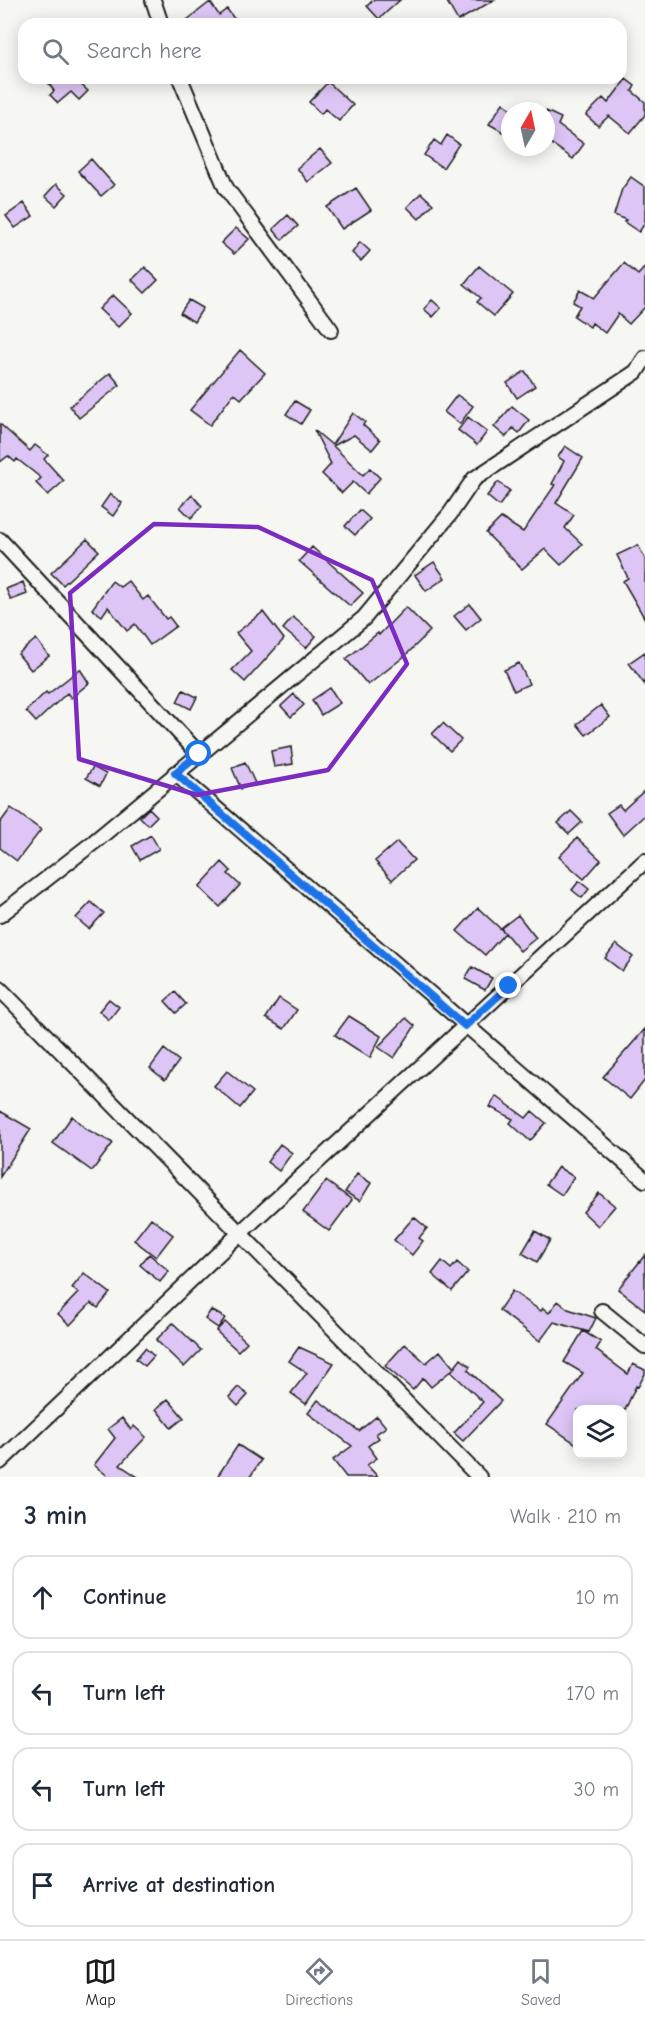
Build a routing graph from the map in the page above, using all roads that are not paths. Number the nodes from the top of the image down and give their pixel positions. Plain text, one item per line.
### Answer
1 (153, 0) edge
2 (159, 18) edge
3 (182, 84) edge
4 (330, 330) dead end
5 (645, 358) edge
6 (0, 540) edge
7 (199, 754) junction
8 (175, 773) junction
9 (645, 861) edge
10 (0, 915) edge
11 (0, 989) edge
12 (465, 1026) junction
13 (645, 1180) edge
14 (240, 1233) junction
15 (602, 1311) dead end
16 (645, 1346) edge
17 (0, 1462) edge
18 (479, 1477) edge

1 - 2 street
3 - 4 street
5 - 7 street
6 - 7 street
7 - 8 street
8 - 10 street
8 - 12 street
9 - 12 street
11 - 14 street
12 - 13 street
12 - 14 street
14 - 17 street
14 - 18 street
15 - 16 street

